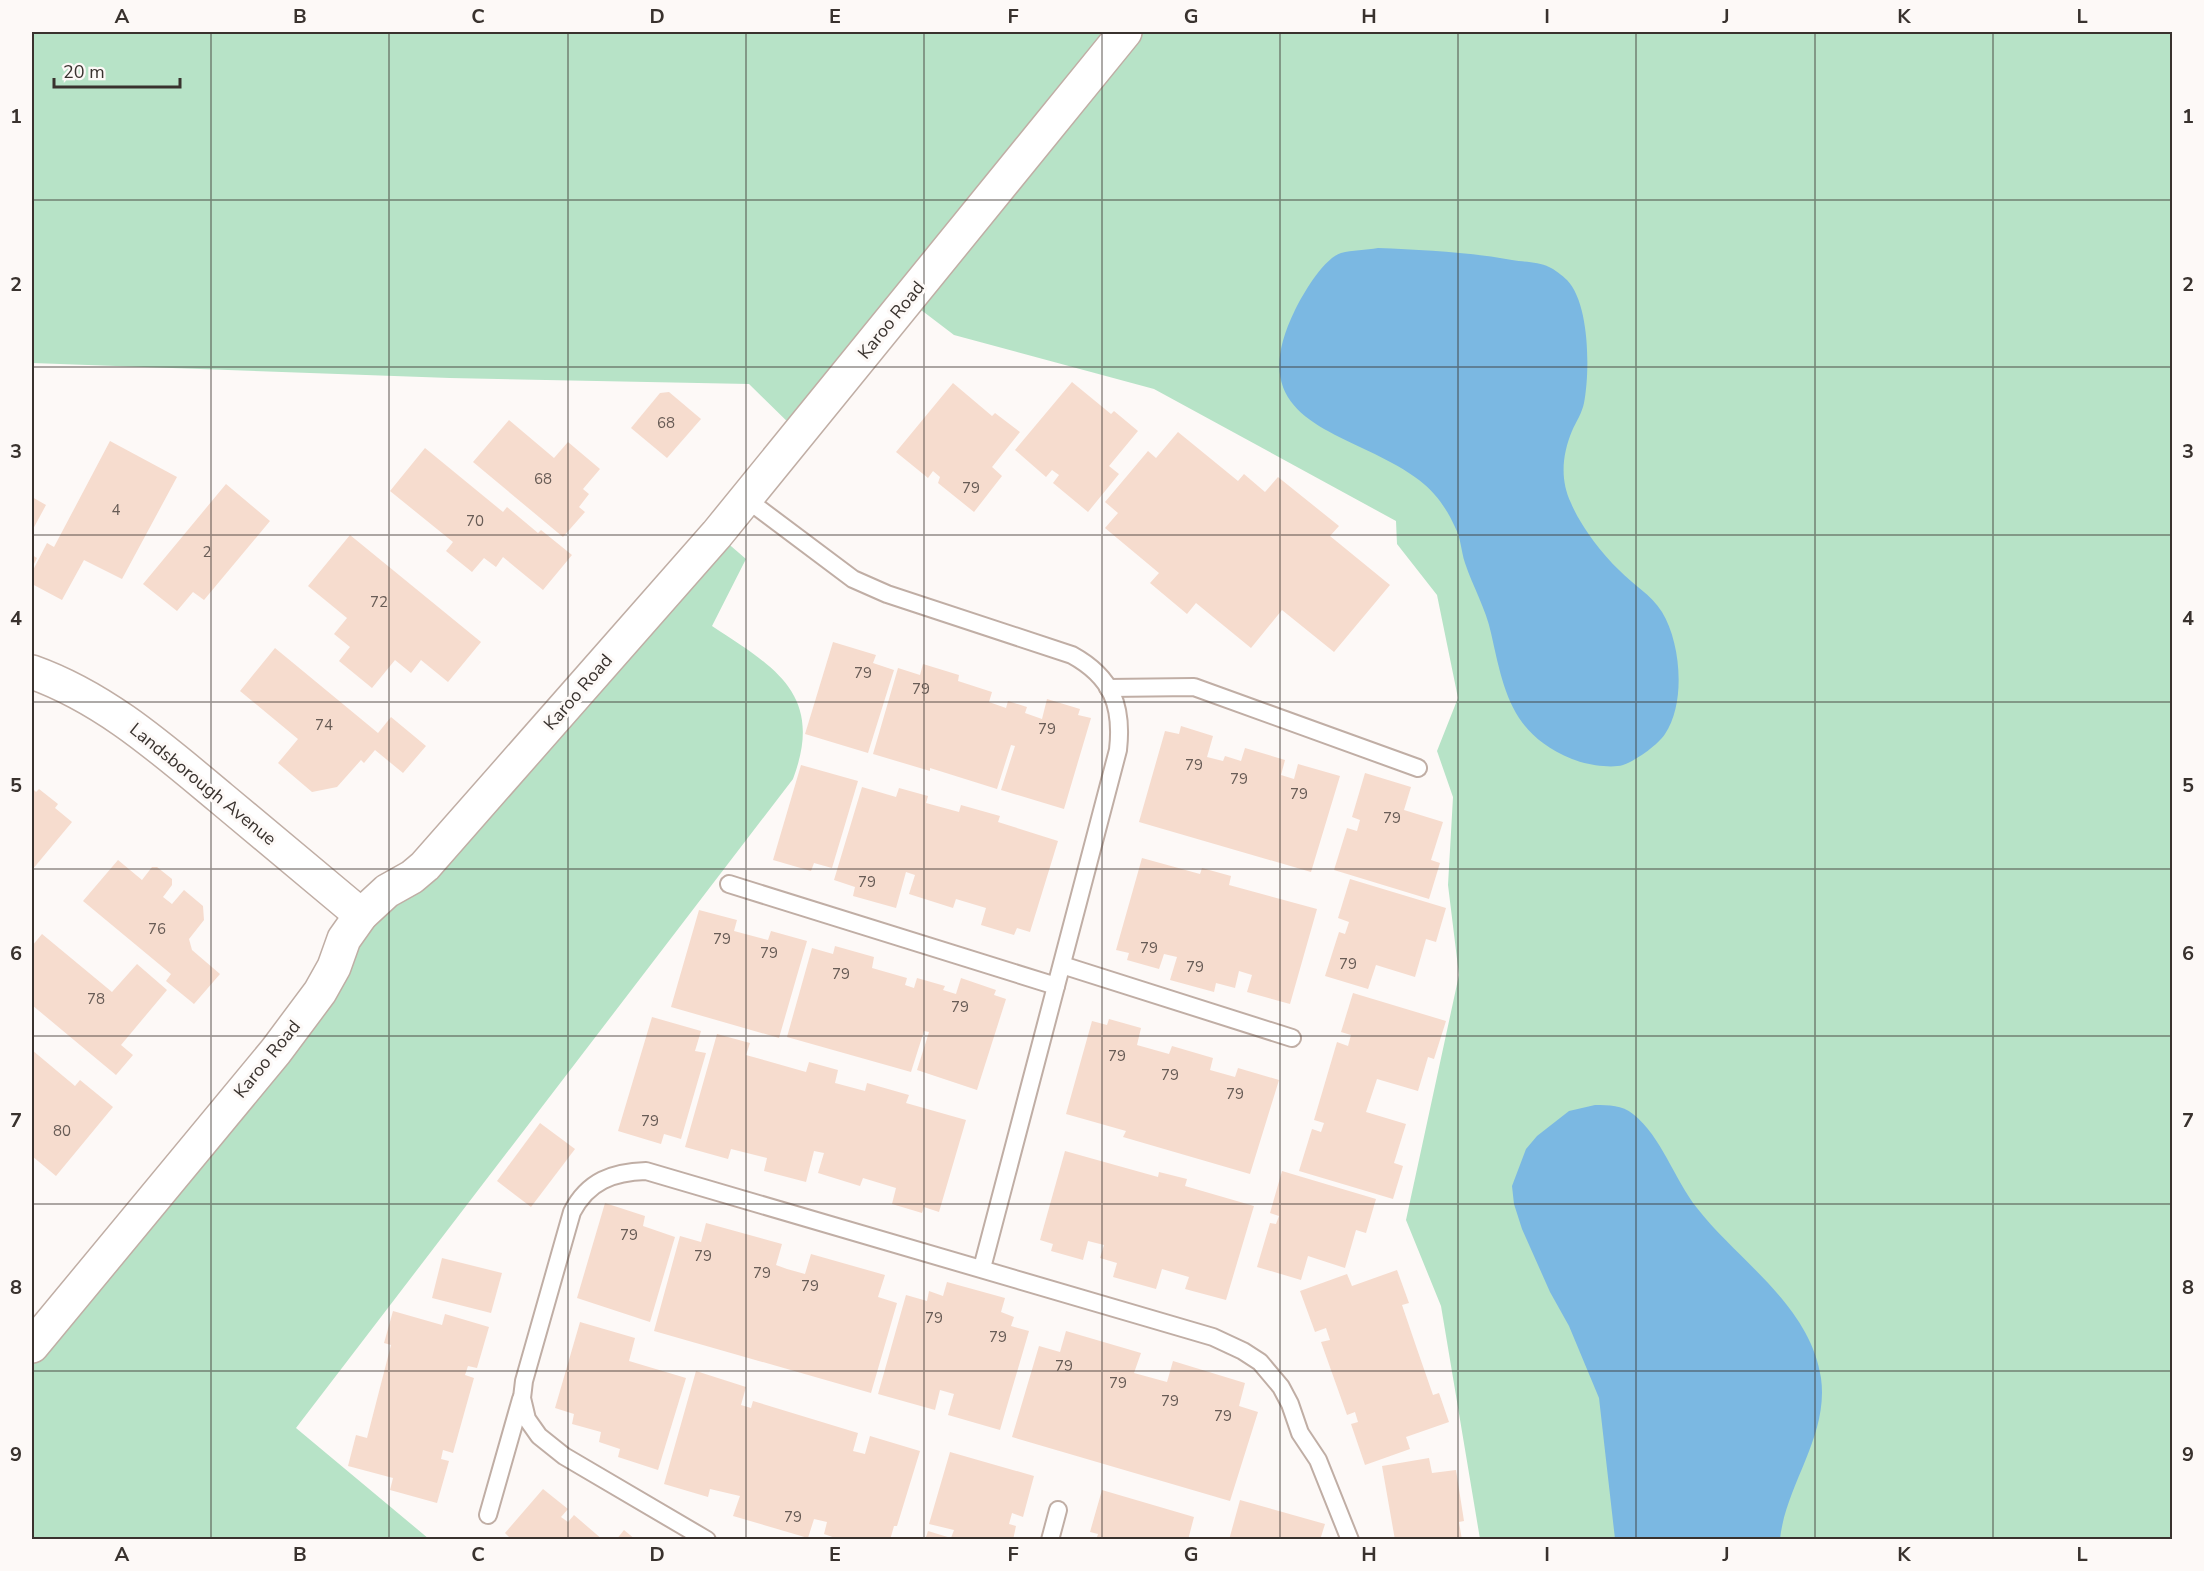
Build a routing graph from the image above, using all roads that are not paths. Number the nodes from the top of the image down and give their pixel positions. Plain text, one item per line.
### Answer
1 (1125, 32) edge
2 (745, 498) junction
3 (32, 672) edge
4 (1108, 688) junction
5 (1418, 768) dead end
6 (729, 884) dead end
7 (361, 915) junction
8 (1062, 965) junction
9 (1056, 986) junction
10 (1292, 1038) dead end
11 (982, 1268) junction
12 (32, 1346) edge
13 (522, 1398) junction
14 (1058, 1510) dead end
15 (488, 1515) dead end
16 (707, 1539) edge
17 (1050, 1539) edge
18 (1350, 1539) edge

1 - 2 street, Karoo Road
2 - 4 lane
2 - 7 street, Karoo Road
3 - 7 street, Landsborough Avenue
4 - 5 lane
4 - 8 lane
6 - 9 lane
7 - 12 street, Karoo Road
8 - 9 lane
8 - 10 lane
9 - 11 lane
11 - 13 lane
11 - 18 lane
13 - 15 lane
13 - 16 lane
14 - 17 lane

